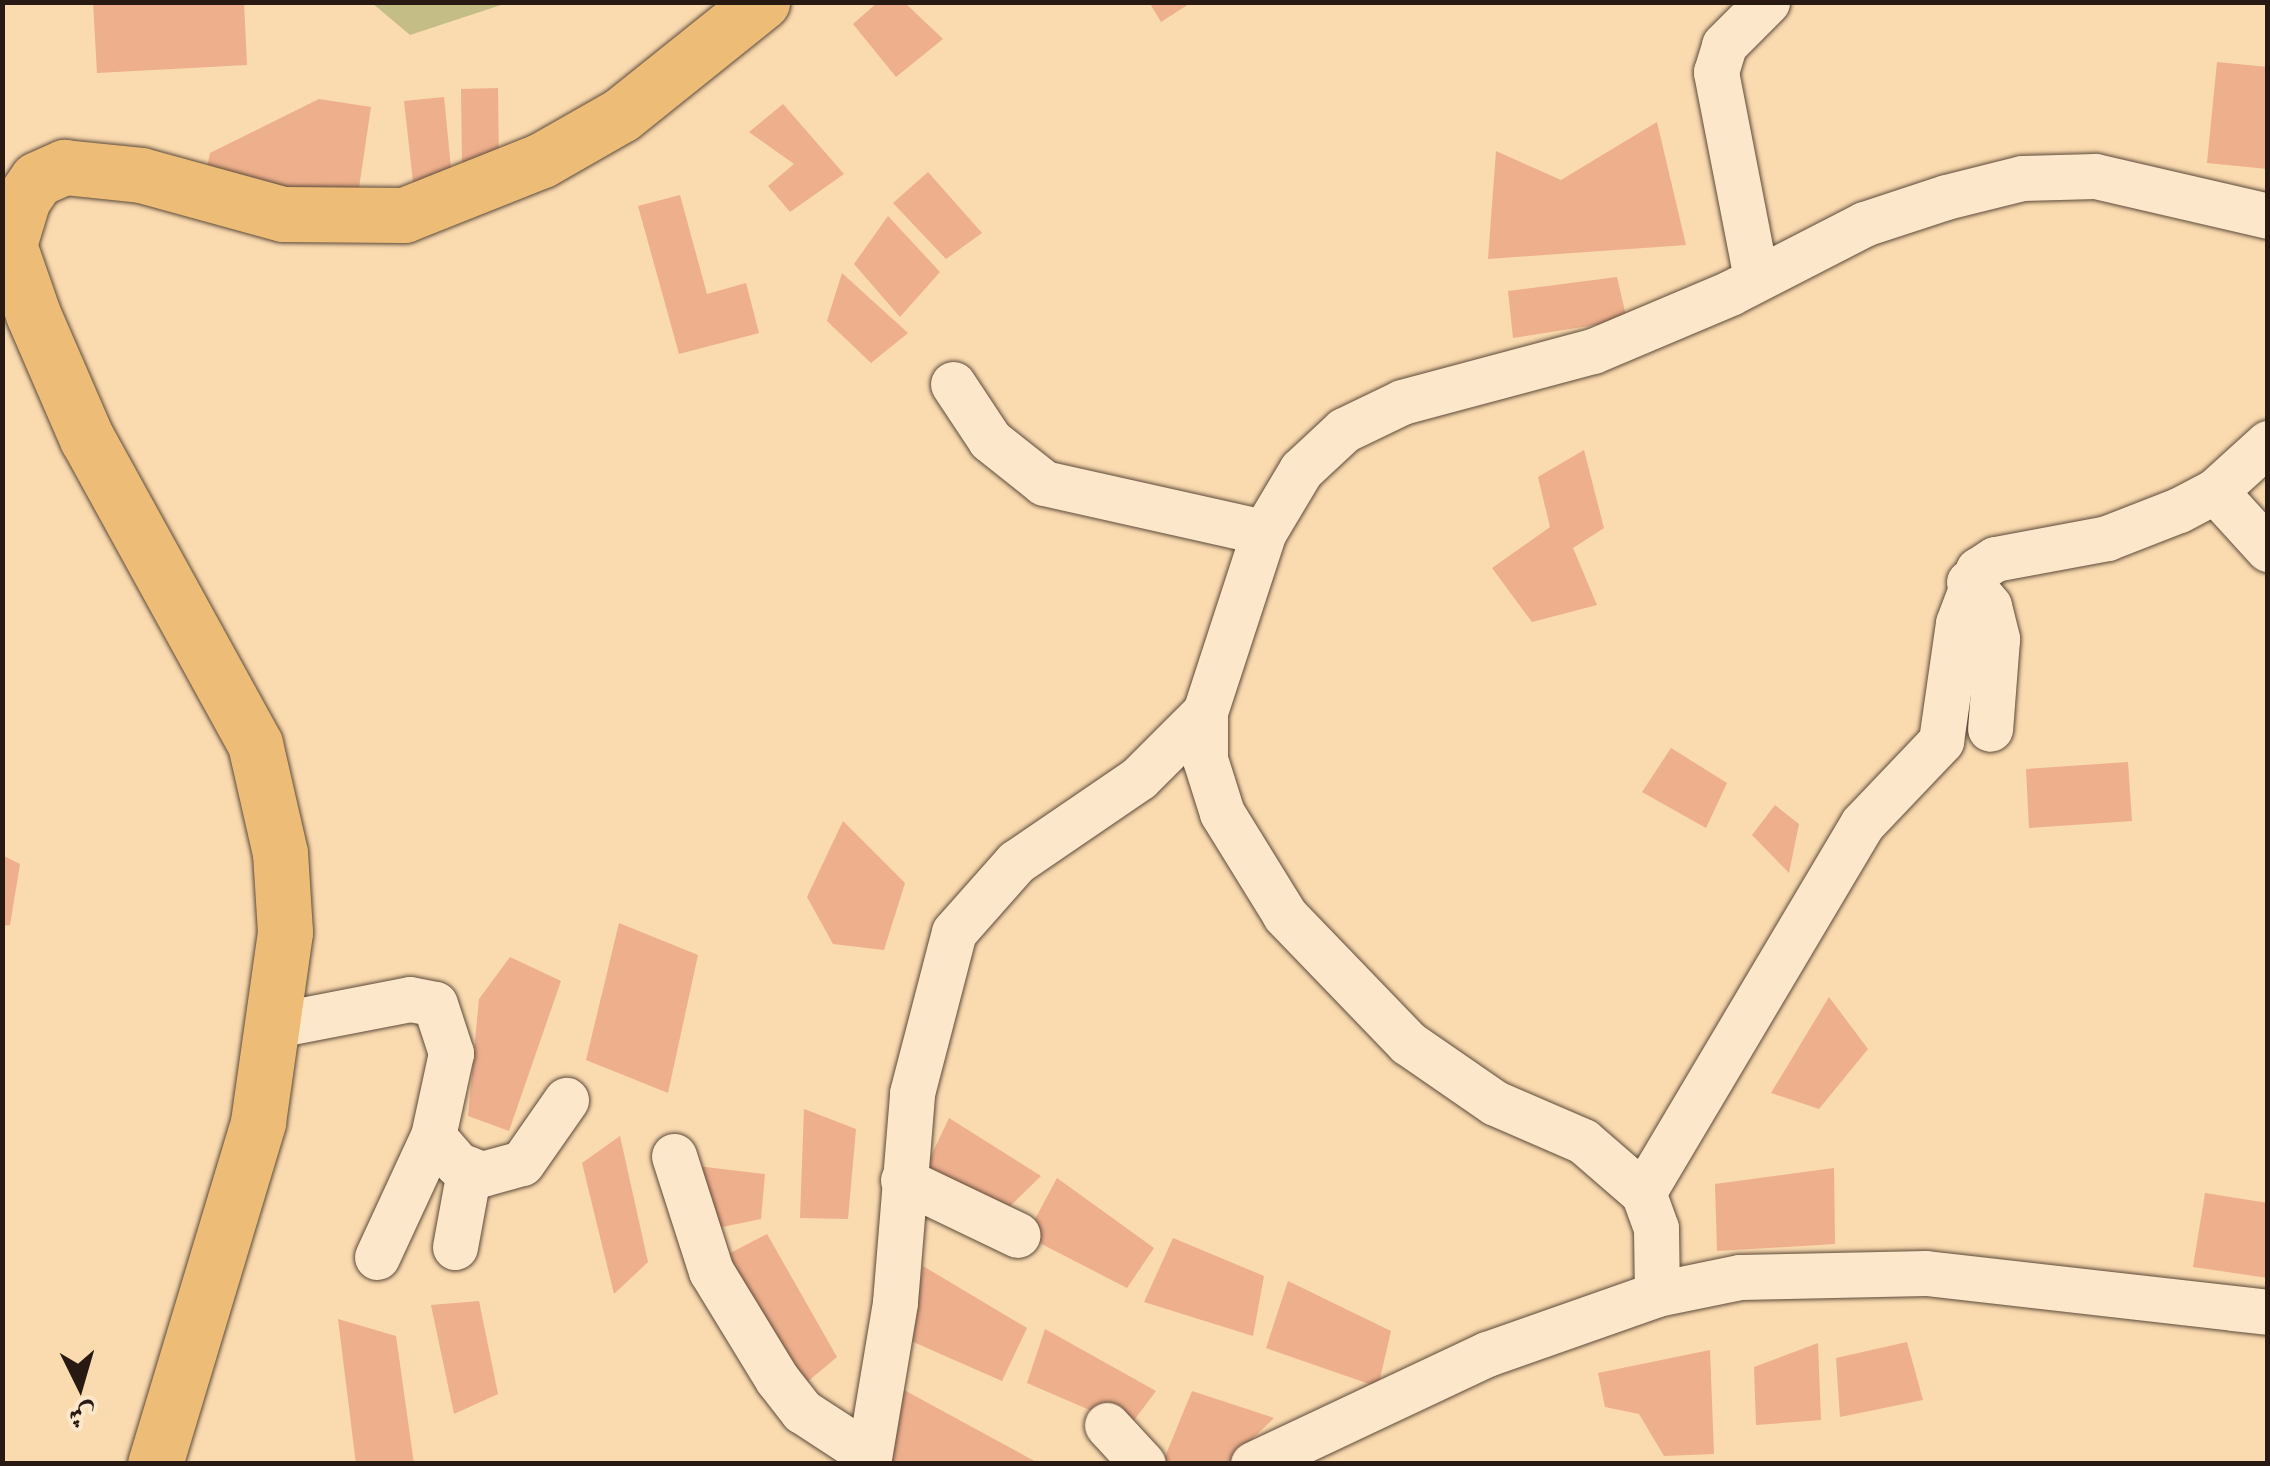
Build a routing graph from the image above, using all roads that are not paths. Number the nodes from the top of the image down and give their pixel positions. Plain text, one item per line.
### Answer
1 (762, 2) edge
2 (1767, 2) edge
3 (2268, 216) edge
4 (1756, 278) junction
5 (952, 384) dead end
6 (2247, 474) edge
7 (1264, 532) junction
8 (2268, 549) edge
9 (1969, 582) junction
10 (1205, 712) junction
11 (1990, 729) dead end
12 (276, 1026) junction
13 (566, 1100) dead end
14 (433, 1136) junction
15 (674, 1156) dead end
16 (469, 1171) junction
17 (903, 1180) junction
18 (1643, 1193) junction
19 (1018, 1234) dead end
20 (455, 1247) dead end
21 (377, 1257) dead end
22 (1657, 1294) junction
23 (2268, 1312) edge
24 (1106, 1425) dead end
25 (868, 1458) edge
26 (155, 1464) edge
27 (1143, 1464) edge
28 (1253, 1464) edge

1 - 12 main road
2 - 4 street
3 - 4 street
4 - 7 street
5 - 7 street
6 - 8 street
6 - 9 street
7 - 10 street
9 - 11 street
9 - 18 street
10 - 17 street
10 - 18 street
12 - 14 street
12 - 26 main road
13 - 16 street
14 - 16 street
14 - 21 street
15 - 25 street
16 - 20 street
17 - 19 street
17 - 25 street
18 - 22 street
22 - 23 street
22 - 28 street
24 - 27 street

